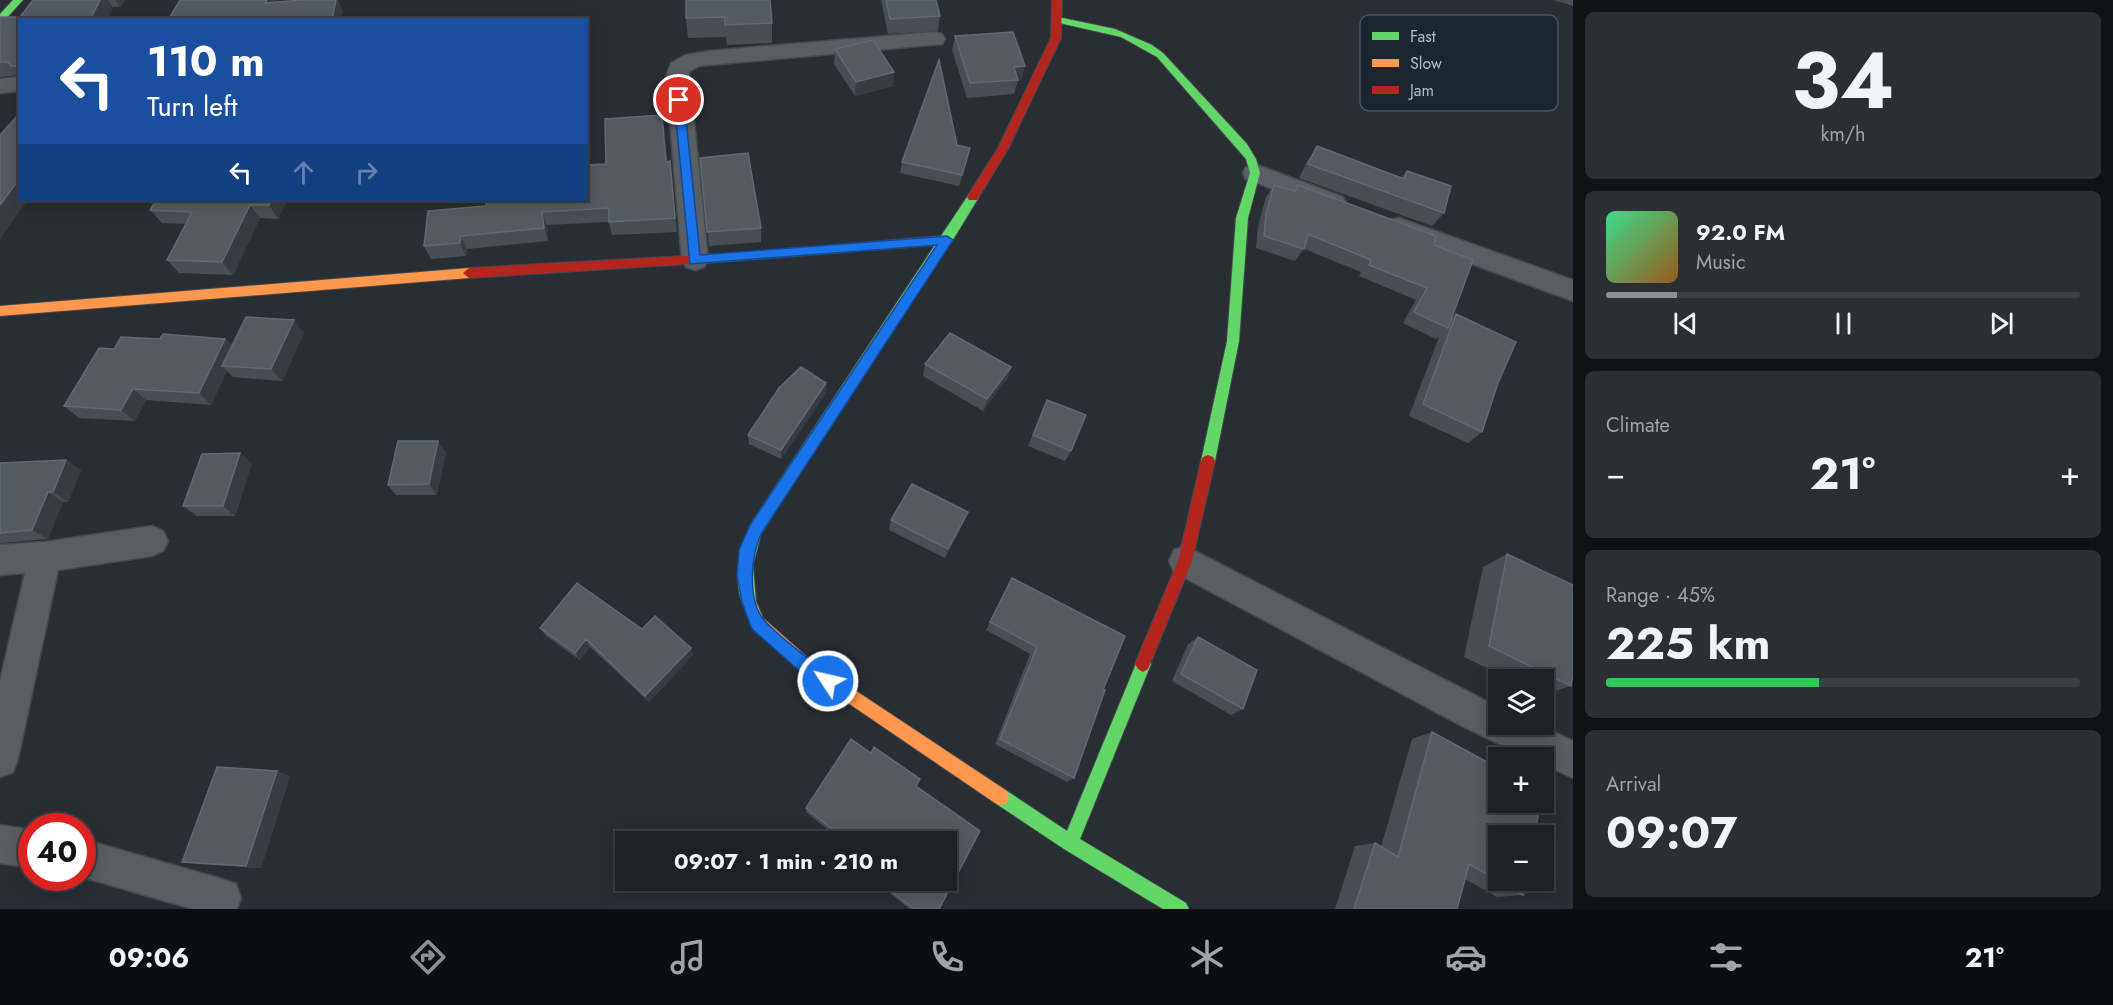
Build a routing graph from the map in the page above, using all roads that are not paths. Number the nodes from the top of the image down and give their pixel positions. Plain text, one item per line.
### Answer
1 (18, 0) edge
2 (1058, 0) edge
3 (0, 20) edge
4 (1058, 20) junction
5 (934, 39) dead end
6 (18, 84) edge
7 (0, 86) edge
8 (1255, 173) junction
9 (947, 240) junction
10 (694, 260) junction
11 (1573, 291) edge
12 (0, 311) edge
13 (152, 541) dead end
14 (45, 557) junction
15 (0, 560) edge
16 (1185, 561) junction
17 (0, 759) edge
18 (1573, 760) edge
19 (1071, 843) junction
20 (0, 844) edge
21 (18, 847) edge
22 (96, 862) edge
23 (222, 898) dead end
24 (1180, 909) edge

1 - 3 street
2 - 4 street
4 - 8 street
4 - 9 street
5 - 10 street
6 - 7 street
8 - 11 street
8 - 16 street
9 - 10 street
9 - 19 street
10 - 12 street
13 - 14 street
14 - 15 street
14 - 17 street
16 - 18 street
16 - 19 street
19 - 24 street
20 - 21 street
22 - 23 street

